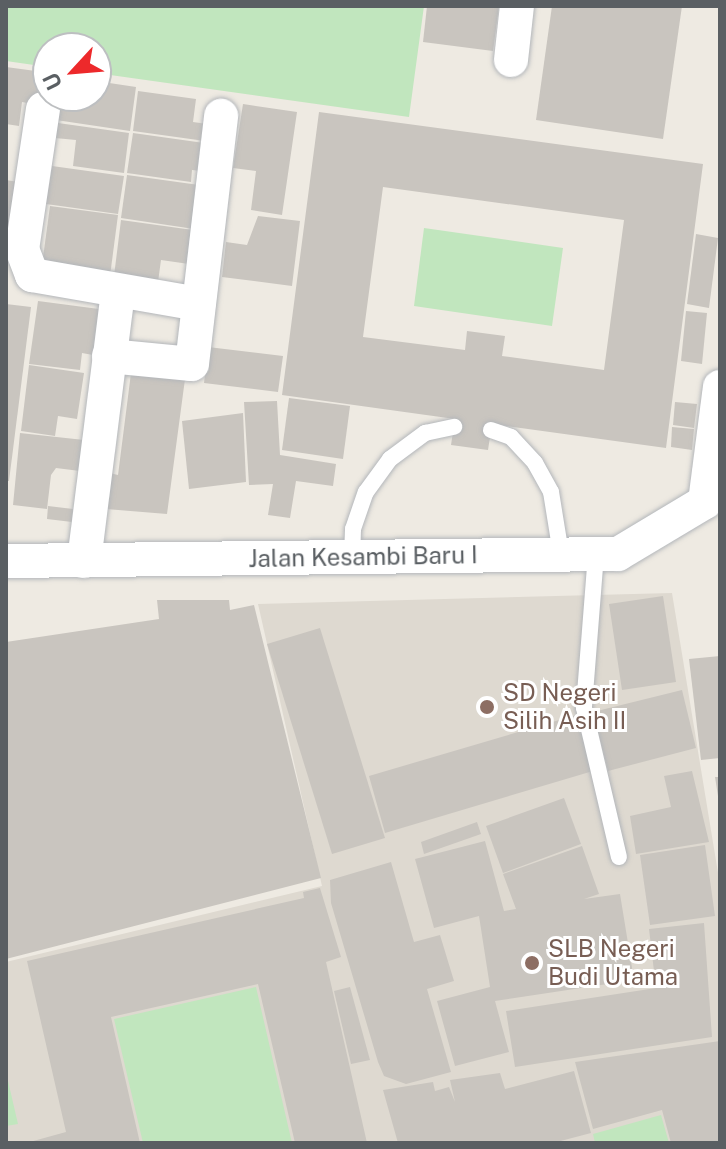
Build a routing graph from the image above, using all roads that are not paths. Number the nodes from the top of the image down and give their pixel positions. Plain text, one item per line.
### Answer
1 (517, 6) edge
2 (511, 60) dead end
3 (43, 112) edge
4 (221, 116) dead end
5 (118, 293) junction
6 (199, 304) junction
7 (109, 356) junction
8 (720, 387) edge
9 (454, 427) dead end
10 (491, 430) dead end
11 (713, 503) edge
12 (561, 554) junction
13 (596, 554) junction
14 (352, 558) junction
15 (6, 561) edge
16 (84, 561) junction
17 (619, 857) dead end

1 - 2 street
3 - 5 street
4 - 6 street
5 - 6 street
5 - 7 street
6 - 7 street
7 - 16 street
8 - 11 street
9 - 14 lane
10 - 12 lane
11 - 13 street, Jalan Kesambi Baru I
12 - 13 street, Jalan Kesambi Baru I
12 - 14 street, Jalan Kesambi Baru I
13 - 17 lane
14 - 16 street, Jalan Kesambi Baru I
15 - 16 street, Jalan Kesambi Baru I

